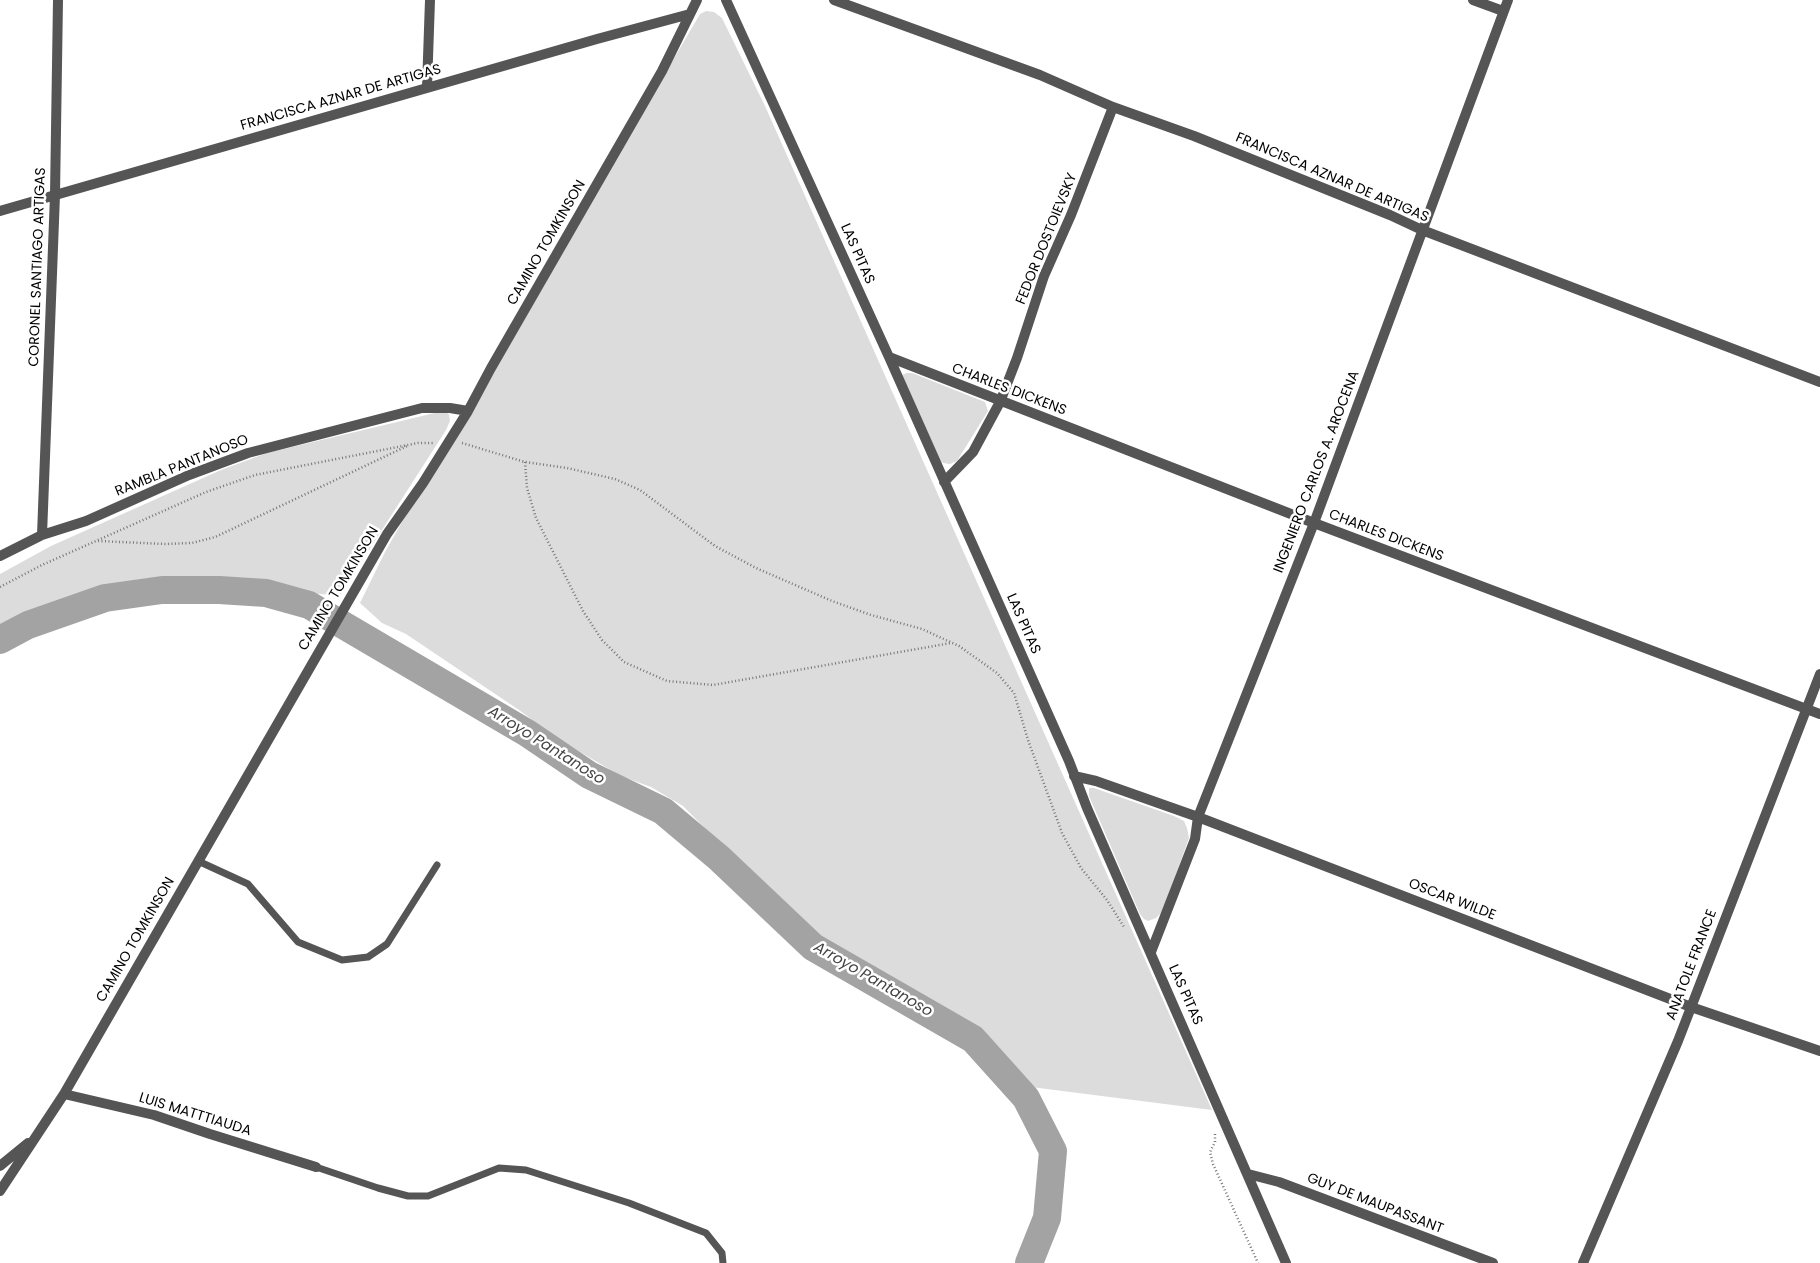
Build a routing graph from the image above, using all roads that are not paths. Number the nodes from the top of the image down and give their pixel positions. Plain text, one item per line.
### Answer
1 (58, 0) edge
2 (430, 0) edge
3 (697, 0) edge
4 (726, 0) edge
5 (834, 0) edge
6 (1474, 0) edge
7 (1508, 0) edge
8 (1503, 11) junction
9 (690, 14) junction
10 (428, 87) junction
11 (1113, 107) junction
12 (55, 195) junction
13 (0, 211) edge
14 (1422, 230) junction
15 (888, 357) junction
16 (1820, 382) edge
17 (1000, 402) junction
18 (468, 410) junction
19 (944, 482) junction
20 (1314, 523) junction
21 (42, 535) junction
22 (0, 556) edge
23 (1820, 674) edge
24 (1806, 708) junction
25 (1820, 714) edge
26 (1074, 776) junction
27 (1198, 817) junction
28 (198, 861) junction
29 (436, 865) dead end
30 (1151, 952) junction
31 (1691, 1007) junction
32 (1820, 1051) edge
33 (64, 1094) junction
34 (38, 1136) junction
35 (0, 1166) edge
36 (316, 1167) joint
37 (1248, 1174) junction
38 (0, 1191) edge
39 (723, 1263) edge
40 (1286, 1263) edge
41 (1493, 1263) edge
42 (1583, 1263) edge

1 - 12 street, CORONEL SANTIAGO ARTIGAS
2 - 10 street
3 - 9 street, CAMINO TOMKINSON
4 - 15 street, LAS PITAS
5 - 11 street, FRANCISCA AZNAR DE ARTIGAS
6 - 8 street
7 - 8 street, INGENIERO CARLOS A. AROCENA
8 - 14 street, INGENIERO CARLOS A. AROCENA
9 - 10 street, FRANCISCA AZNAR DE ARTIGAS
9 - 18 street, CAMINO TOMKINSON
10 - 12 street, FRANCISCA AZNAR DE ARTIGAS
11 - 14 street, FRANCISCA AZNAR DE ARTIGAS
11 - 17 street, FEDOR DOSTOIEVSKY
12 - 13 street, FRANCISCA AZNAR DE ARTIGAS
12 - 21 street, CORONEL SANTIAGO ARTIGAS
14 - 16 street, FRANCISCA AZNAR DE ARTIGAS
14 - 20 street, INGENIERO CARLOS A. AROCENA
15 - 17 street, CHARLES DICKENS
15 - 19 street, LAS PITAS
17 - 19 street, FEDOR DOSTOIEVSKY
17 - 20 street, CHARLES DICKENS
18 - 21 street, RAMBLA PANTANOSO
18 - 28 street, CAMINO TOMKINSON
19 - 26 street, LAS PITAS
20 - 24 street, CHARLES DICKENS
20 - 27 street, INGENIERO CARLOS A. AROCENA
21 - 22 street, RAMBLA PANTANOSO
23 - 24 street, ANATOLE FRANCE
24 - 25 street, CHARLES DICKENS
24 - 31 street, ANATOLE FRANCE
26 - 27 street, OSCAR WILDE
26 - 30 street, LAS PITAS
27 - 30 street, INGENIERO CARLOS A. AROCENA
27 - 31 street, OSCAR WILDE
28 - 29 lane
28 - 33 street, CAMINO TOMKINSON
30 - 37 street, LAS PITAS
31 - 32 street, OSCAR WILDE
31 - 42 street, ANATOLE FRANCE
33 - 34 street, CAMINO TOMKINSON
33 - 36 street, LUIS MATTTIAUDA
34 - 35 street
34 - 38 street, CAMINO TOMKINSON
36 - 39 lane
37 - 40 street, LAS PITAS
37 - 41 street, GUY DE MAUPASSANT

